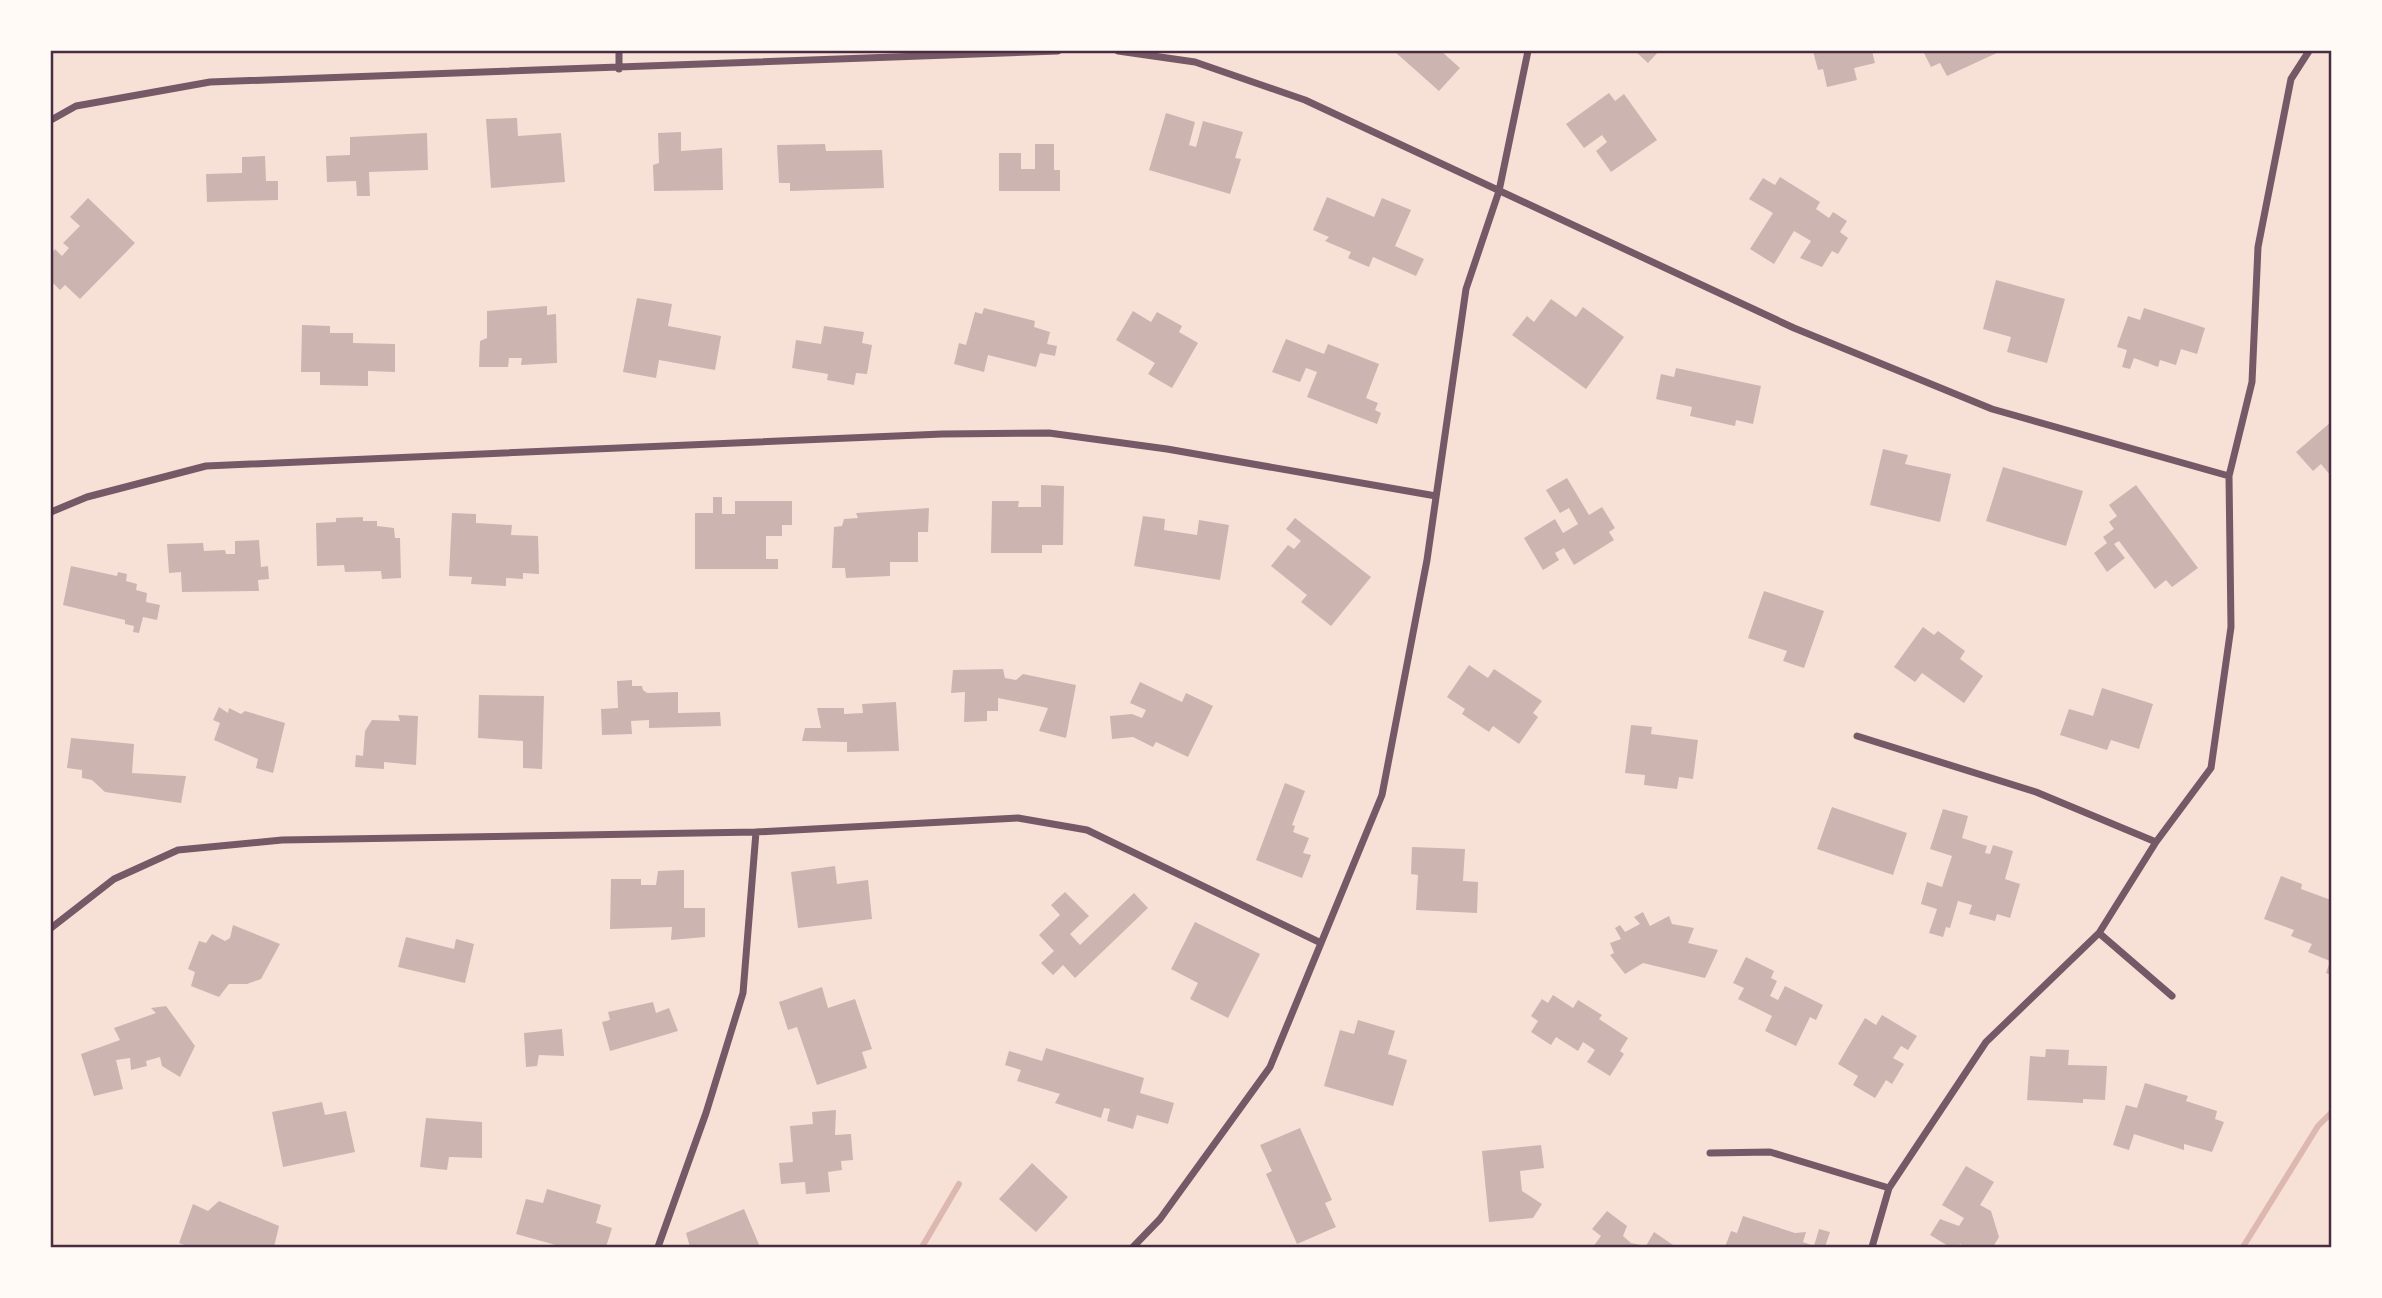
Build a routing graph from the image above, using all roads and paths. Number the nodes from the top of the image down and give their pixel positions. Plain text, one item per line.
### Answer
1 (619, 51) edge
2 (1058, 51) edge
3 (1118, 51) edge
4 (1528, 51) edge
5 (2309, 51) edge
6 (619, 69) junction
7 (51, 120) edge
8 (1499, 191) junction
9 (2229, 476) junction
10 (1436, 496) junction
11 (51, 512) edge
12 (1857, 736) dead end
13 (756, 831) junction
14 (2156, 842) junction
15 (51, 928) edge
16 (2099, 933) junction
17 (1321, 943) junction
18 (2172, 996) dead end
19 (1710, 1153) dead end
20 (1889, 1188) junction
21 (658, 1247) edge
22 (1133, 1247) edge
23 (1872, 1247) edge

1 - 6 street
2 - 6 street
3 - 8 street
4 - 8 street
5 - 9 street
6 - 7 street
8 - 9 street
8 - 10 street
9 - 14 street
10 - 11 street
10 - 17 street
12 - 14 street
13 - 15 street
13 - 17 street
13 - 21 street
14 - 16 street
16 - 18 street
16 - 20 street
17 - 22 street
19 - 20 street
20 - 23 street

